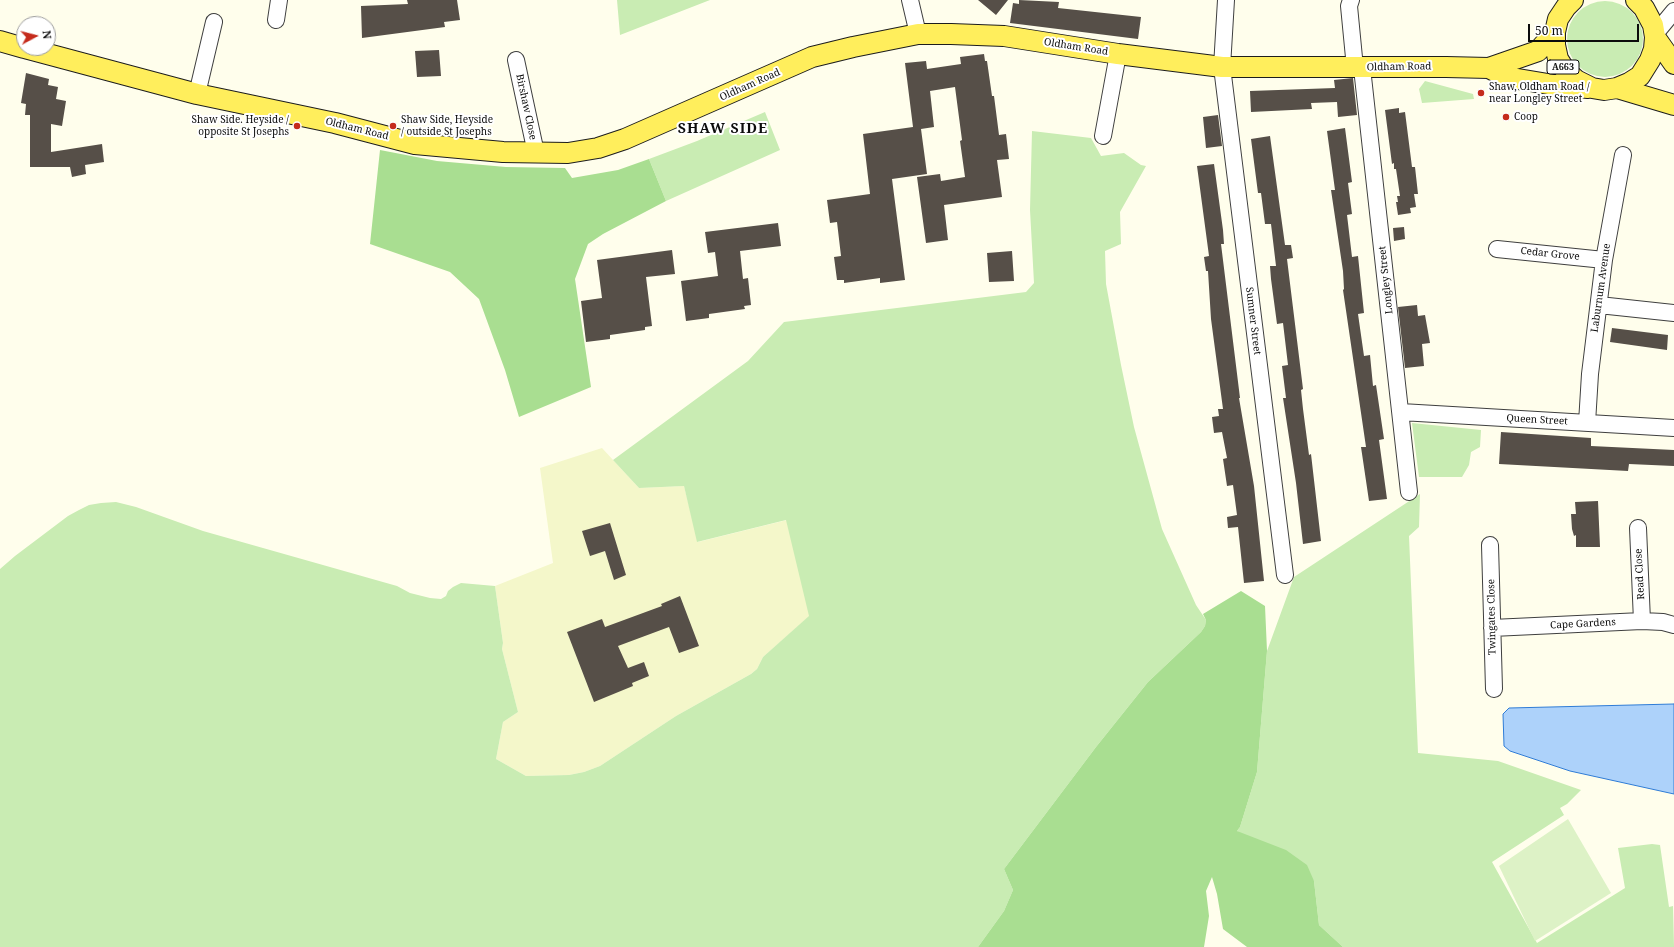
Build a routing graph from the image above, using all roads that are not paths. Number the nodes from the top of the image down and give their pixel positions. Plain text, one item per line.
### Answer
1 (279, 0) edge
2 (910, 0) edge
3 (1226, 0) edge
4 (1351, 0) edge
5 (1573, 0) edge
6 (1636, 0) edge
7 (1674, 11) edge
8 (1558, 17) edge
9 (276, 20) dead end
10 (214, 22) dead end
11 (918, 34) junction
12 (1655, 36) junction
13 (0, 41) edge
14 (16, 46) edge
15 (1118, 54) junction
16 (54, 56) edge
17 (516, 60) dead end
18 (1674, 64) edge
19 (1222, 67) junction
20 (1358, 68) junction
21 (1489, 68) junction
22 (1592, 88) junction
23 (1617, 88) junction
24 (197, 94) junction
25 (1674, 105) edge
26 (1103, 136) dead end
27 (536, 153) junction
28 (1623, 155) dead end
29 (1497, 248) dead end
30 (1604, 260) junction
31 (1599, 305) junction
32 (1674, 313) edge
33 (1400, 412) junction
34 (1587, 423) junction
35 (1674, 428) edge
36 (1409, 492) dead end
37 (1638, 528) dead end
38 (1490, 545) dead end
39 (1285, 575) dead end
40 (1642, 621) junction
41 (1674, 625) edge
42 (1492, 628) junction
43 (1494, 689) dead end

1 - 9 street
2 - 11 street
3 - 19 street, Sumner Street
4 - 20 street, Longley Street
5 - 8 main road, Oldham Road
6 - 12 main road
7 - 12 street
8 - 21 main road, Oldham Road
8 - 22 main road, A663
10 - 24 street
11 - 15 main road, Oldham Road
11 - 27 main road, Oldham Road
12 - 18 main road
12 - 23 main road, A663
13 - 14 main road, Oldham Road
15 - 19 main road, Oldham Road
15 - 26 street
16 - 24 main road, Oldham Road
17 - 27 street, Birshaw Close
19 - 20 main road, Oldham Road
19 - 39 street, Sumner Street
20 - 21 main road, Oldham Road
20 - 33 street, Longley Street
21 - 22 main road, Oldham Road
22 - 23 main road, A663
23 - 25 main road, A663
24 - 27 main road, Oldham Road
28 - 30 street, Laburnum Avenue
29 - 30 street, Cedar Grove
30 - 31 street, Laburnum Avenue
31 - 32 street
31 - 34 street, Laburnum Avenue
33 - 34 street, Queen Street
33 - 36 street, Longley Street
34 - 35 street, Queen Street
37 - 40 street, Read Close
38 - 42 street, Twingates Close
40 - 41 street, Cape Gardens
40 - 42 street, Cape Gardens
42 - 43 street, Twingates Close

